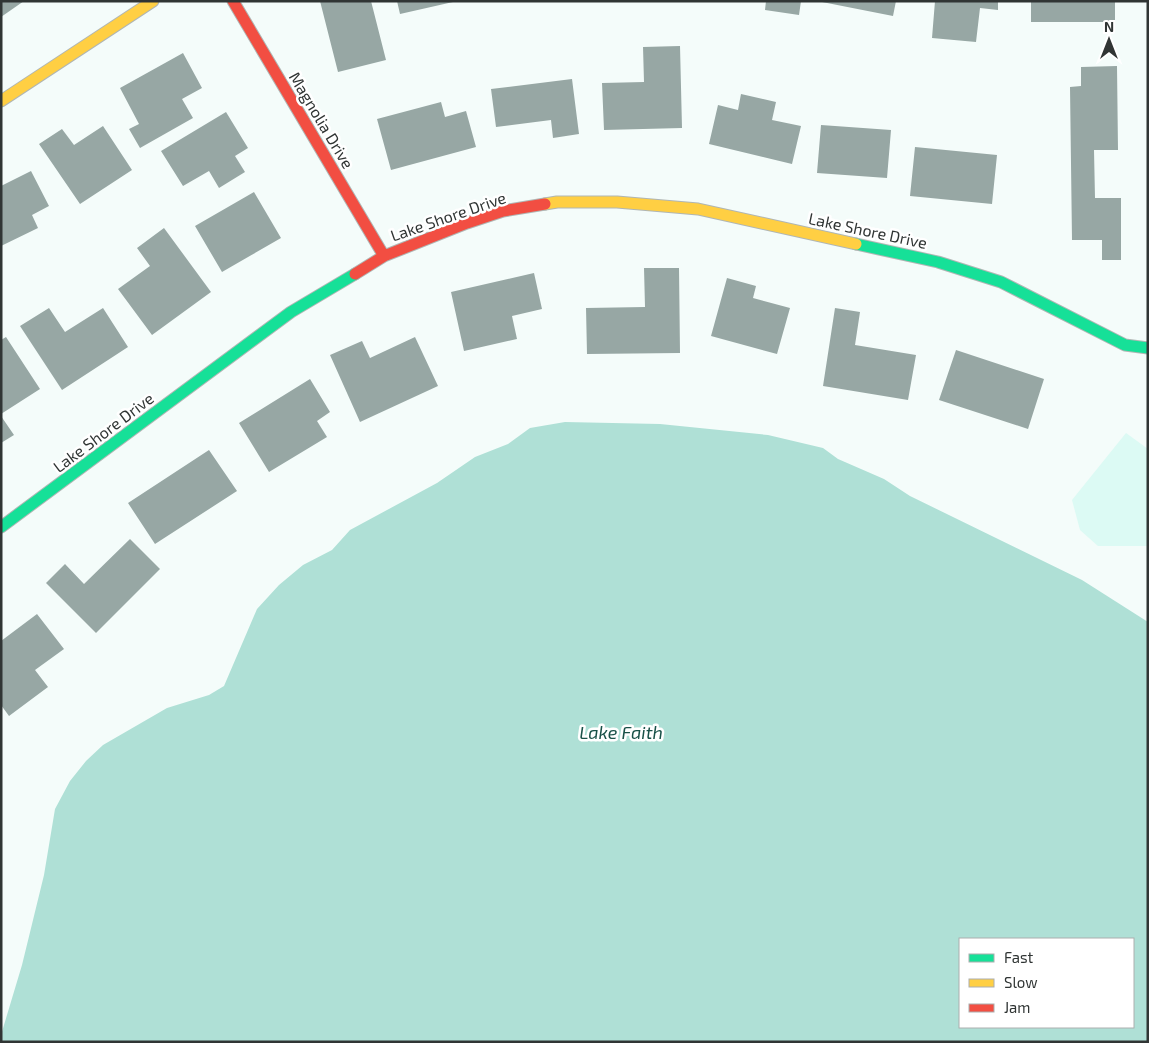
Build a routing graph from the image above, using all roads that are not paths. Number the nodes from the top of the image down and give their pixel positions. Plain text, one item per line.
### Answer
1 (153, 1) edge
2 (233, 1) edge
3 (1, 101) edge
4 (384, 256) junction
5 (1148, 348) edge
6 (1, 527) edge

1 - 3 street
2 - 4 street, Magnolia Drive
4 - 5 street, Lake Shore Drive
4 - 6 street, Lake Shore Drive

